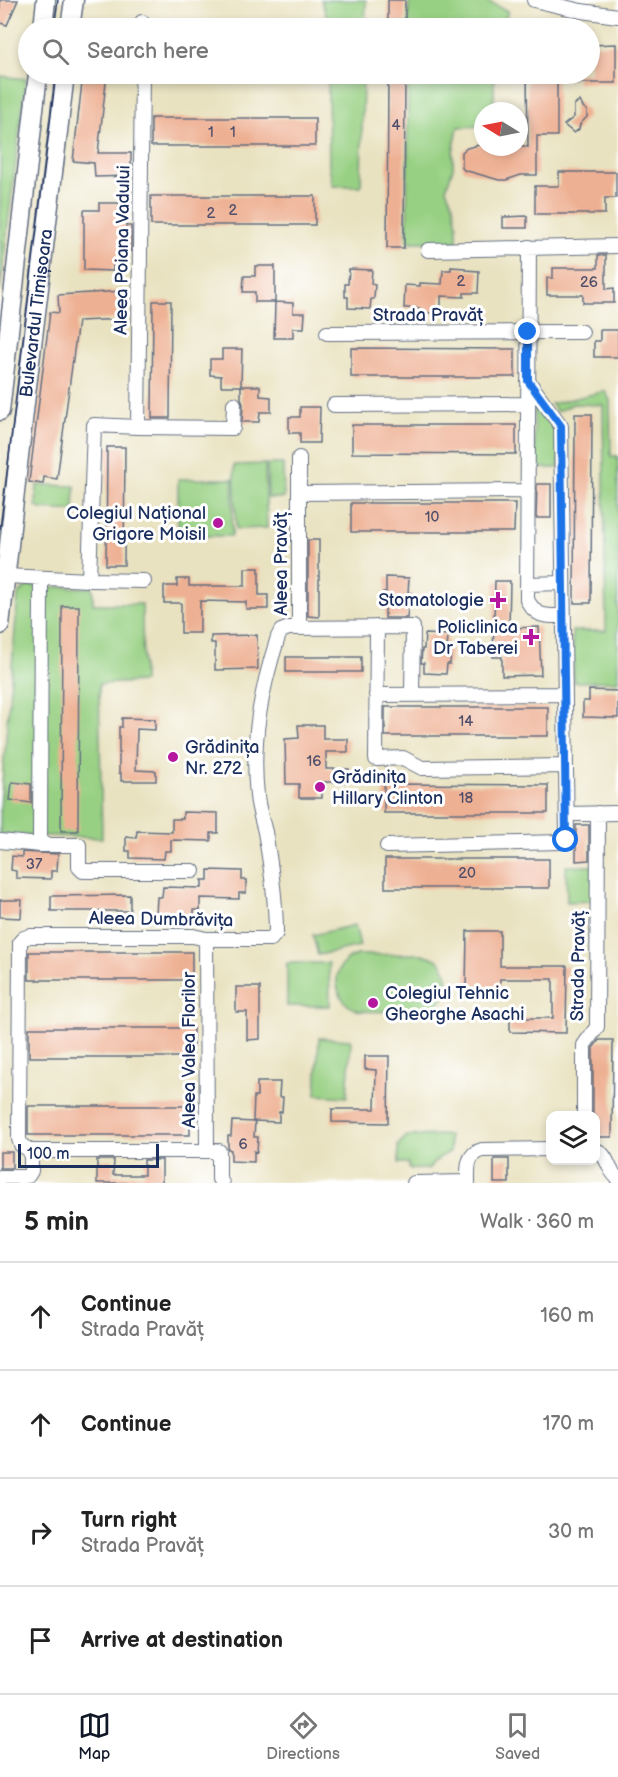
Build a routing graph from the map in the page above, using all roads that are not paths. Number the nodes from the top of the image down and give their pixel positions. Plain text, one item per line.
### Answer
1 (46, 0) edge
2 (74, 0) edge
3 (534, 0) edge
4 (618, 16) edge
5 (44, 18) edge
6 (71, 18) edge
7 (37, 84) edge
8 (64, 84) edge
9 (142, 84) edge
10 (28, 157) junction
11 (55, 160) junction
12 (618, 246) edge
13 (529, 247) junction
14 (428, 250) dead end
15 (528, 332) junction
16 (582, 332) dead end
17 (327, 333) dead end
18 (528, 381) junction
19 (25, 403) junction
20 (234, 404) dead end
21 (528, 404) junction
22 (334, 405) dead end
23 (1, 406) edge
24 (138, 427) junction
25 (299, 458) dead end
26 (528, 491) junction
27 (299, 493) junction
28 (3, 575) edge
29 (41, 578) junction
30 (89, 580) junction
31 (144, 581) dead end
32 (563, 583) junction
33 (527, 584) junction
34 (564, 616) junction
35 (0, 625) edge
36 (377, 627) junction
37 (299, 628) junction
38 (412, 694) junction
39 (565, 694) junction
40 (376, 695) junction
41 (566, 766) junction
42 (598, 813) junction
43 (618, 813) edge
44 (567, 814) junction
45 (0, 841) edge
46 (40, 845) junction
47 (387, 846) dead end
48 (193, 871) dead end
49 (207, 939) junction
50 (584, 1111) edge
51 (546, 1149) edge
52 (31, 1151) junction
53 (207, 1151) junction
54 (600, 1153) edge
55 (0, 1177) edge
56 (618, 1178) edge
57 (468, 1182) edge
58 (222, 1183) edge
59 (414, 1183) edge

1 - 5 main road
2 - 6 main road
3 - 4 street
7 - 10 main road, Bulevardul Timișoara
8 - 11 main road, Bulevardul Timișoara
9 - 24 street, Aleea Poiana Vadului
10 - 11 main road
10 - 23 main road, Bulevardul Timișoara
11 - 19 main road, Bulevardul Timișoara
12 - 13 street
13 - 14 street
13 - 15 street
15 - 16 street, Strada Pravăț
15 - 17 street, Strada Pravăț
15 - 18 street
18 - 21 street
18 - 32 street
19 - 23 main road
19 - 28 main road, Bulevardul Timișoara
20 - 24 street
21 - 22 street
21 - 26 street
24 - 30 street
25 - 27 street, Aleea Pravăț
26 - 27 street
26 - 33 street
27 - 37 street, Aleea Pravăț
28 - 29 street
28 - 35 main road, Bulevardul Timișoara
29 - 30 street
29 - 46 street
30 - 31 street
32 - 33 street
32 - 34 street
33 - 34 street
34 - 39 street
36 - 37 street, Aleea Pravăț
36 - 38 street, Aleea Pravăț
36 - 40 street
37 - 49 street, Aleea Dumbrăvița
38 - 39 street
38 - 40 street
39 - 41 street
40 - 41 street
41 - 44 street
42 - 43 street
42 - 44 street
42 - 50 street, Strada Pravăț
44 - 47 street
45 - 46 street
46 - 48 street
49 - 52 street, Aleea Dumbrăvița
49 - 53 street, Aleea Valea Florilor
51 - 57 street
52 - 53 street
52 - 55 street
53 - 58 street, Aleea Valea Florilor
54 - 56 street
57 - 59 street

